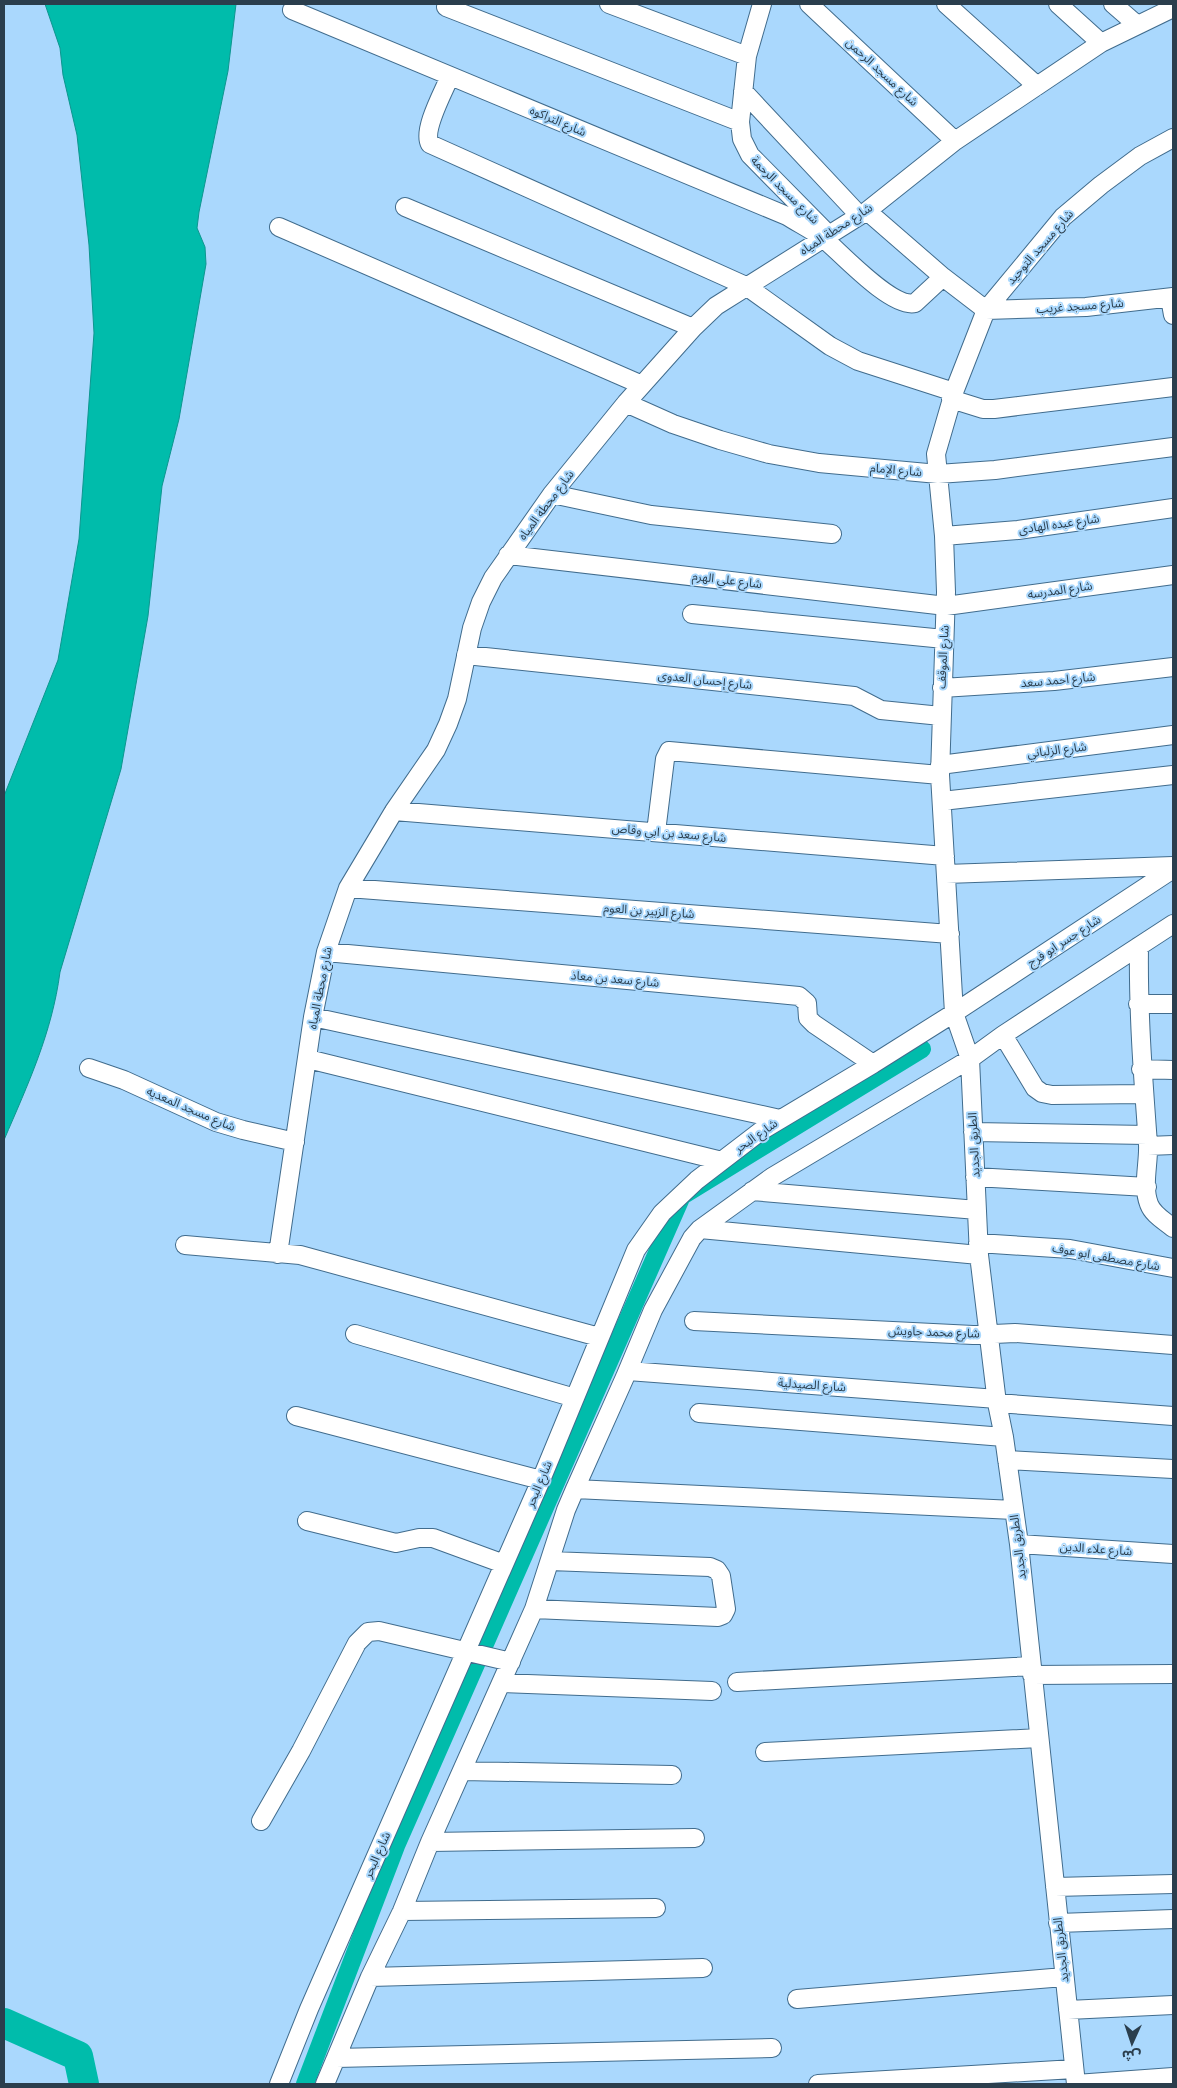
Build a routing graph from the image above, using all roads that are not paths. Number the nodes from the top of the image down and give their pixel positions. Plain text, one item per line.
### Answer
1 (609, 4) edge
2 (762, 4) edge
3 (809, 4) edge
4 (946, 4) edge
5 (1058, 4) edge
6 (1113, 4) edge
7 (1173, 6) edge
8 (446, 7) dead end
9 (292, 10) dead end
10 (1136, 24) junction
11 (1101, 43) junction
12 (747, 56) junction
13 (450, 76) junction
14 (1037, 86) junction
15 (743, 91) junction
16 (740, 122) junction
17 (1173, 138) edge
18 (955, 141) junction
19 (404, 207) dead end
20 (863, 213) junction
21 (280, 227) dead end
22 (825, 236) junction
23 (943, 277) junction
24 (746, 286) junction
25 (1172, 298) edge
26 (986, 310) junction
27 (1173, 315) edge
28 (693, 328) junction
29 (642, 385) junction
30 (1173, 386) edge
31 (952, 395) junction
32 (626, 403) junction
33 (1173, 447) edge
34 (938, 474) junction
35 (552, 494) junction
36 (1173, 508) edge
37 (832, 534) dead end
38 (944, 536) junction
39 (508, 555) junction
40 (1173, 575) edge
41 (946, 606) junction
42 (692, 614) dead end
43 (944, 639) junction
44 (466, 655) junction
45 (1173, 667) edge
46 (942, 688) junction
47 (941, 716) junction
48 (1173, 734) edge
49 (940, 770) junction
50 (1173, 775) edge
51 (942, 801) junction
52 (394, 811) junction
53 (656, 832) junction
54 (945, 856) junction
55 (1173, 868) edge
56 (946, 874) junction
57 (348, 888) junction
58 (1173, 924) edge
59 (950, 934) junction
60 (1138, 946) junction
61 (326, 952) junction
62 (1138, 1004) junction
63 (1173, 1004) edge
64 (954, 1013) junction
65 (313, 1017) junction
66 (1003, 1035) junction
67 (308, 1059) junction
68 (970, 1059) junction
69 (873, 1064) junction
70 (89, 1068) dead end
71 (1141, 1069) junction
72 (1173, 1070) edge
73 (1143, 1094) junction
74 (780, 1120) junction
75 (973, 1132) junction
76 (1147, 1140) junction
77 (295, 1142) junction
78 (1173, 1145) edge
79 (722, 1161) junction
80 (975, 1178) junction
81 (1147, 1187) junction
82 (752, 1191) junction
83 (977, 1210) junction
84 (1153, 1212) junction
85 (1173, 1212) edge
86 (1173, 1228) edge
87 (700, 1229) junction
88 (185, 1245) dead end
89 (978, 1249) junction
90 (278, 1254) junction
91 (1173, 1268) edge
92 (694, 1321) dead end
93 (355, 1334) dead end
94 (988, 1334) junction
95 (599, 1337) junction
96 (1173, 1345) edge
97 (628, 1371) junction
98 (574, 1398) junction
99 (997, 1401) junction
100 (699, 1413) dead end
101 (296, 1416) dead end
102 (1173, 1416) edge
103 (1004, 1437) junction
104 (1007, 1460) junction
105 (1173, 1469) edge
106 (541, 1480) junction
107 (575, 1489) junction
108 (1014, 1510) junction
109 (307, 1521) dead end
110 (1019, 1544) junction
111 (1173, 1554) edge
112 (550, 1561) junction
113 (504, 1564) junction
114 (534, 1609) junction
115 (466, 1652) junction
116 (511, 1662) junction
117 (1032, 1670) junction
118 (1173, 1674) edge
119 (737, 1682) dead end
120 (502, 1683) junction
121 (712, 1691) dead end
122 (1039, 1738) junction
123 (765, 1752) dead end
124 (463, 1771) junction
125 (672, 1775) dead end
126 (261, 1821) dead end
127 (695, 1838) dead end
128 (430, 1842) junction
129 (1173, 1884) edge
130 (1055, 1887) junction
131 (656, 1908) dead end
132 (402, 1911) junction
133 (1173, 1919) edge
134 (1058, 1923) junction
135 (703, 1968) dead end
136 (370, 1977) junction
137 (1064, 1977) junction
138 (797, 1999) dead end
139 (1173, 2006) edge
140 (1068, 2010) junction
141 (772, 2048) dead end
142 (336, 2058) junction
143 (1173, 2077) edge
144 (1075, 2079) edge
145 (279, 2084) edge
146 (324, 2084) edge
147 (818, 2084) edge

1 - 12 street
2 - 12 street, شارع مسجد الرحمة
3 - 18 street, شارع مسجد الرحمن
4 - 14 street
5 - 11 street
6 - 10 street
7 - 10 street, شارع محطة المياه
8 - 16 street
9 - 13 street, شارع التراكوه
10 - 11 street, شارع محطة المياه
11 - 14 street, شارع محطة المياه
12 - 15 street, شارع مسجد الرحمة
13 - 22 street, شارع التراكوه
13 - 24 street
14 - 18 street, شارع محطة المياه
15 - 16 street, شارع مسجد الرحمة
15 - 20 street
16 - 22 street, شارع مسجد الرحمة
17 - 26 street, شارع مسجد التوحيد
18 - 20 street, شارع محطة المياه
19 - 28 street
20 - 22 street, شارع محطة المياه
20 - 23 street
21 - 29 street
22 - 23 street
22 - 24 street, شارع محطة المياه
23 - 26 street
24 - 28 street, شارع محطة المياه
24 - 31 street
25 - 26 street, شارع مسجد غريب
25 - 27 street
26 - 31 street, شارع الموقف
28 - 29 street, شارع محطة المياه
29 - 32 street, شارع محطة المياه
30 - 31 street
31 - 34 street, شارع الموقف
32 - 34 street, شارع الإمام
32 - 35 street, شارع محطة المياه
33 - 34 street, شارع الإمام
34 - 38 street, شارع الموقف
35 - 37 street
35 - 39 street, شارع محطة المياه
36 - 38 street, شارع عبده الهادى
38 - 41 street, شارع الموقف
39 - 41 street, شارع علي الهرم
39 - 44 street, شارع محطة المياه
40 - 41 street, شارع المدرسه
41 - 43 street, شارع الموقف
42 - 43 street
43 - 46 street, شارع الموقف
44 - 47 street, شارع إحسان العدوى
44 - 52 street, شارع محطة المياه
45 - 46 street, شارع احمد سعد
46 - 47 street, شارع الموقف
47 - 49 street, شارع الموقف
48 - 49 street, شارع الزلباني
49 - 51 street, شارع الموقف
49 - 53 street, شارع الزلباني
50 - 51 street
51 - 54 street, شارع الموقف
52 - 53 street, شارع سعد بن ابي وقاص
52 - 57 street, شارع محطة المياه
53 - 54 street, شارع سعد بن ابي وقاص
54 - 56 street, شارع الموقف
55 - 56 street
55 - 64 street, شارع جسر ابو فرج
56 - 59 street, شارع الموقف
57 - 59 street, شارع الزبير بن العوم
57 - 61 street, شارع محطة المياه
58 - 60 street
59 - 64 street, شارع الموقف
60 - 62 street
60 - 66 street
61 - 65 street, شارع محطة المياه
61 - 69 street, شارع سعد بن معاذ
62 - 63 street
62 - 71 street
64 - 68 street, الطريق الجديد
64 - 69 street, شارع البحر
65 - 67 street, شارع محطة المياه
65 - 74 street
66 - 68 street
66 - 73 street
67 - 77 street, شارع محطة المياه
67 - 79 street
68 - 75 street, الطريق الجديد
68 - 82 street
69 - 74 street, شارع البحر
70 - 77 street, شارع مسجد المعديه
71 - 72 street
71 - 73 street
73 - 76 street
74 - 79 street, شارع البحر
75 - 76 street
75 - 80 street, الطريق الجديد
76 - 78 street
76 - 81 street
77 - 90 street, شارع محطة المياه
79 - 95 street, شارع البحر
80 - 81 street
80 - 83 street, الطريق الجديد
81 - 84 street
82 - 83 street
82 - 87 street
83 - 89 street, الطريق الجديد
84 - 85 street
84 - 86 street
87 - 89 street, شارع مصطفى ابو عوف
87 - 97 street
88 - 90 street
89 - 91 street, شارع مصطفى ابو عوف
89 - 94 street, الطريق الجديد
90 - 95 street
92 - 94 street, شارع محمد جاويش
93 - 98 street
94 - 96 street, شارع محمد جاويش
94 - 99 street, الطريق الجديد
95 - 98 street, شارع البحر
97 - 99 street, شارع الصيدلية
97 - 107 street
98 - 106 street, شارع البحر
99 - 102 street, شارع الصيدلية
99 - 103 street, الطريق الجديد
100 - 103 street
101 - 106 street
103 - 104 street, الطريق الجديد
104 - 105 street
104 - 108 street, الطريق الجديد
106 - 113 street, شارع البحر
107 - 108 street
107 - 112 street
108 - 110 street, الطريق الجديد
109 - 113 street
110 - 111 street, شارع علاء الدين
110 - 117 street, الطريق الجديد
112 - 114 street
112 - 114 street
113 - 115 street, شارع البحر
114 - 116 street
115 - 116 street
115 - 126 street
115 - 145 street, شارع البحر
116 - 120 street
117 - 118 street
117 - 119 street
117 - 122 street, الطريق الجديد
120 - 121 street
120 - 124 street
122 - 123 street
122 - 130 street, الطريق الجديد
124 - 125 street
124 - 128 street
127 - 128 street
128 - 132 street
129 - 130 street
130 - 134 street, الطريق الجديد
131 - 132 street
132 - 136 street
133 - 134 street
134 - 137 street, الطريق الجديد
135 - 136 street
136 - 142 street
137 - 138 street
137 - 140 street, الطريق الجديد
139 - 140 street
140 - 144 street, الطريق الجديد
141 - 142 street
142 - 146 street
143 - 144 street
144 - 147 street

